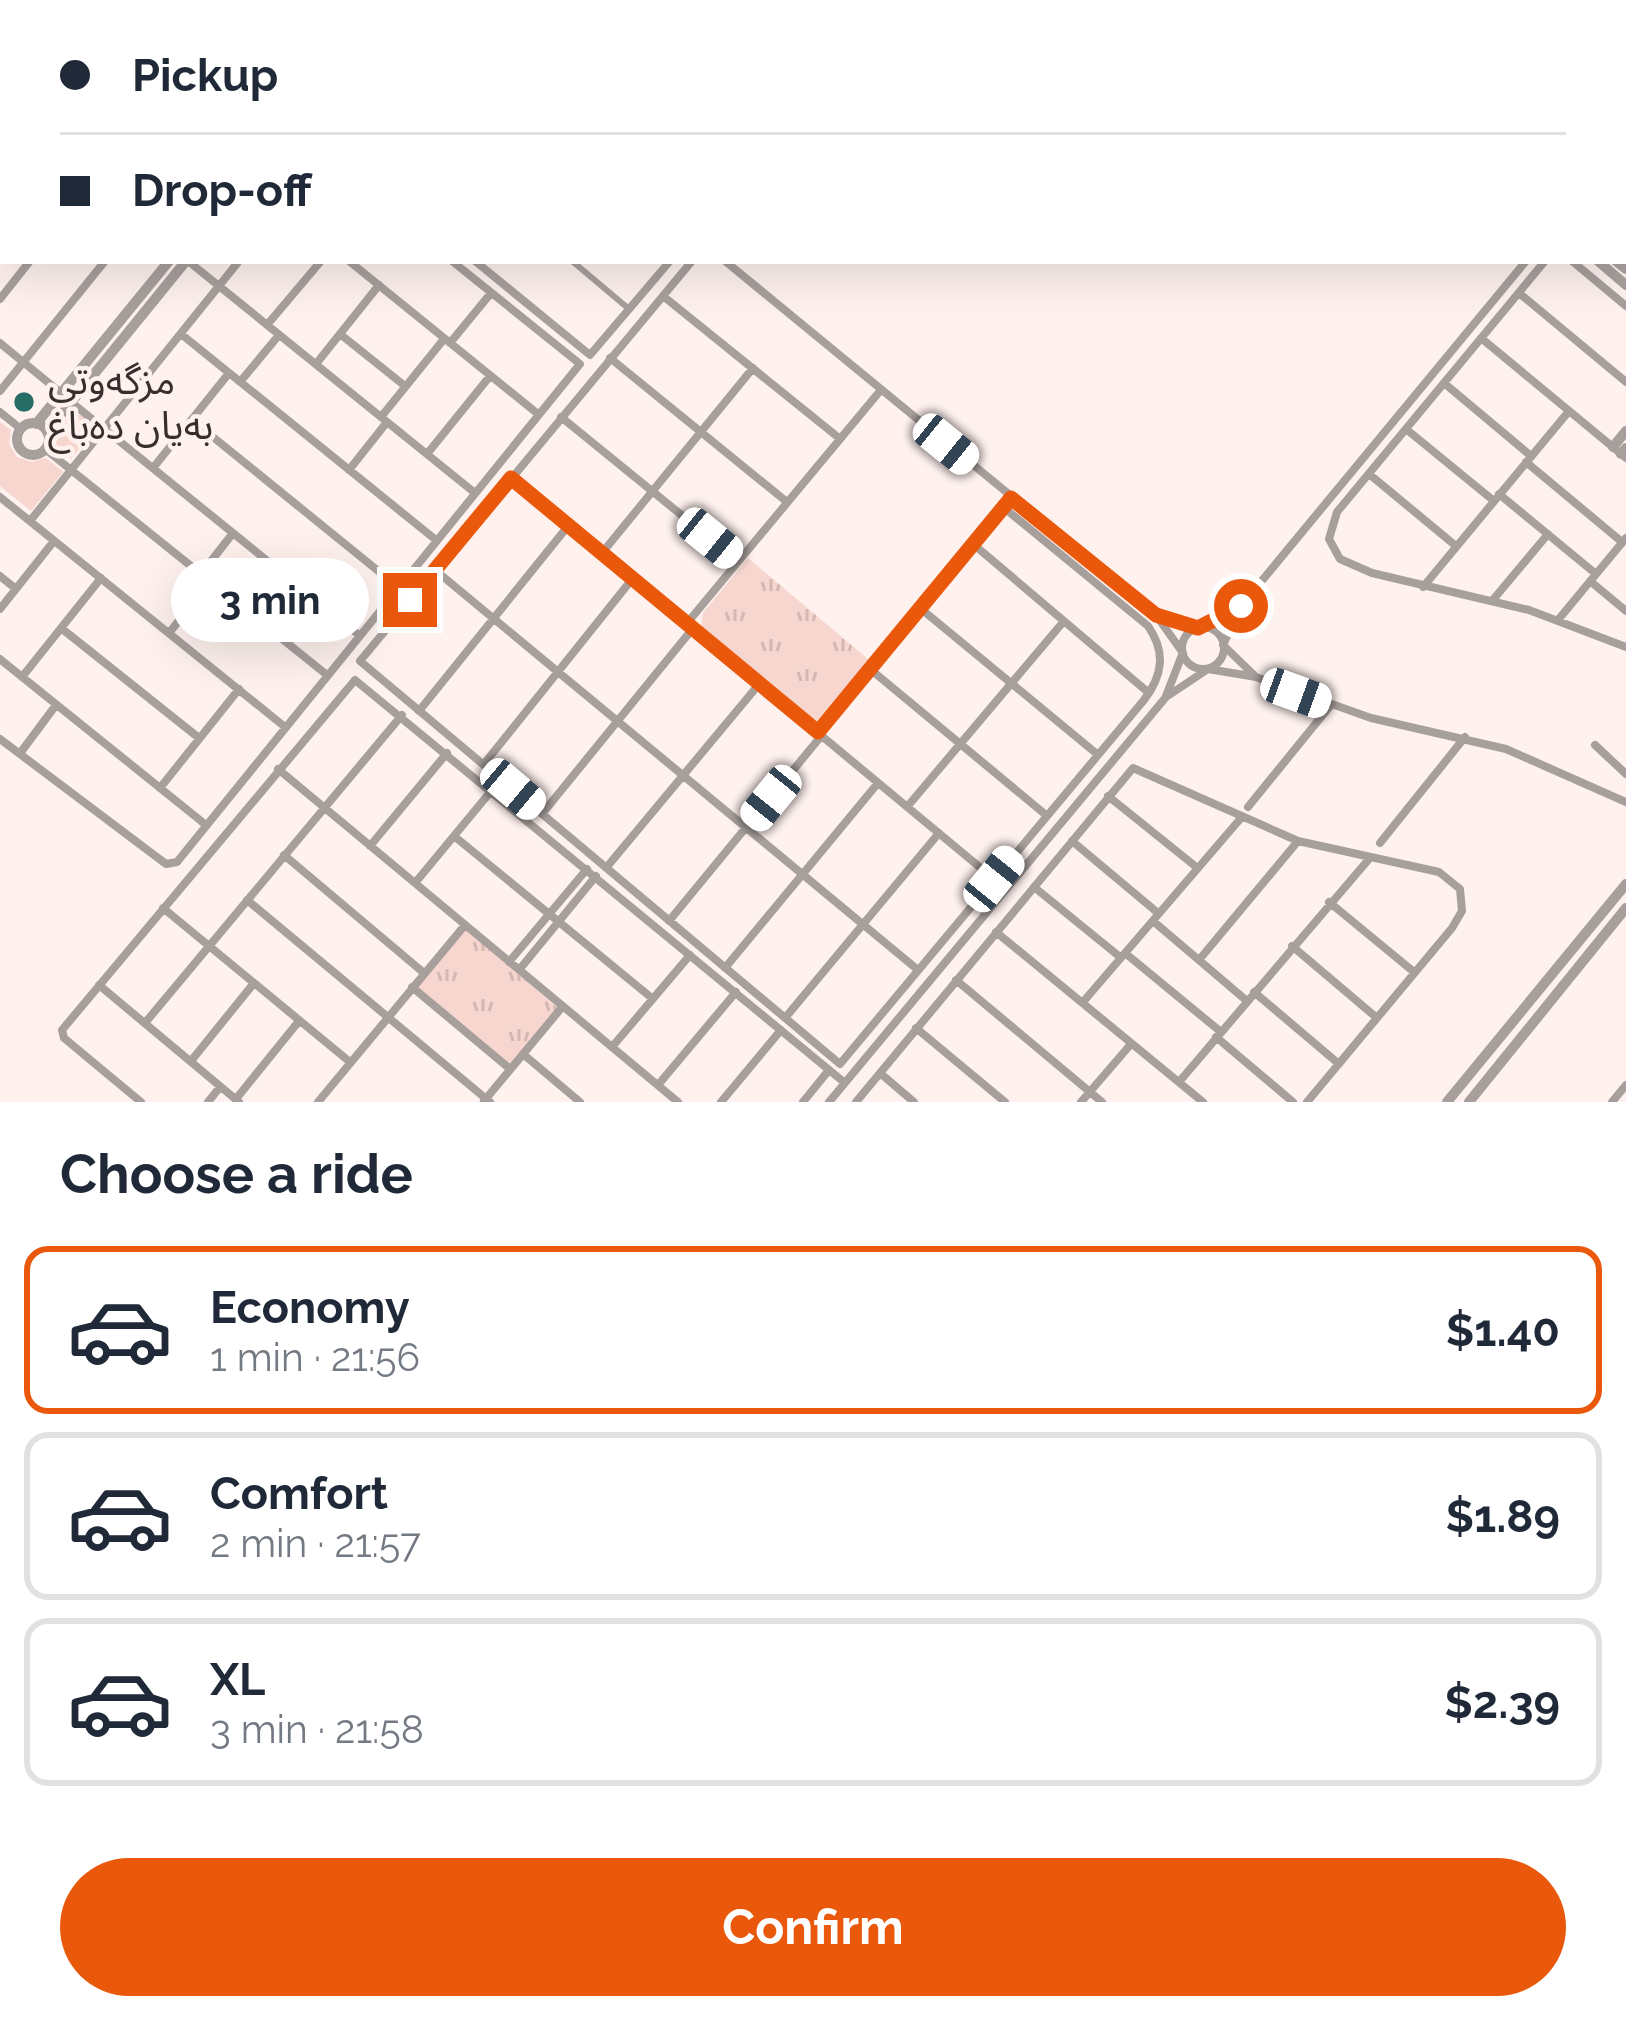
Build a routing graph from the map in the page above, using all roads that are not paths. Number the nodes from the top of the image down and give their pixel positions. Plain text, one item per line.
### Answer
1 (28, 264) edge
2 (103, 264) edge
3 (163, 264) edge
4 (184, 264) edge
5 (191, 264) edge
6 (237, 264) edge
7 (318, 264) edge
8 (353, 264) edge
9 (456, 264) edge
10 (479, 264) edge
11 (576, 264) edge
12 (667, 264) edge
13 (690, 264) edge
14 (729, 264) edge
15 (1524, 264) edge
16 (1543, 264) edge
17 (1576, 264) edge
18 (1602, 264) edge
19 (1626, 285) edge
20 (219, 286) junction
21 (380, 286) junction
22 (492, 293) junction
23 (1519, 293) junction
24 (663, 296) junction
25 (0, 299) edge
26 (1626, 306) edge
27 (629, 309) junction
28 (267, 325) junction
29 (181, 334) junction
30 (340, 334) junction
31 (279, 335) junction
32 (1481, 338) junction
33 (447, 341) junction
34 (0, 344) edge
35 (610, 358) junction
36 (23, 362) junction
37 (316, 364) junction
38 (753, 368) junction
39 (229, 373) junction
40 (490, 376) junction
41 (240, 382) junction
42 (1626, 382) edge
43 (1444, 383) junction
44 (405, 386) junction
45 (0, 391) edge
46 (880, 391) junction
47 (66, 398) junction
48 (1568, 411) junction
49 (0, 412) edge
50 (538, 414) junction
51 (561, 417) junction
52 (384, 419) junction
53 (192, 420) junction
54 (41, 428) junction
55 (20, 429) junction
56 (104, 429) junction
57 (1406, 429) junction
58 (1626, 431) edge
59 (701, 432) junction
60 (839, 438) junction
61 (45, 449) junction
62 (1621, 452) edge
63 (427, 454) junction
64 (1528, 459) junction
65 (153, 468) junction
66 (71, 470) junction
67 (349, 470) junction
68 (1369, 474) junction
69 (511, 478) junction
70 (652, 492) junction
71 (475, 493) junction
72 (0, 497) edge
73 (1011, 498) junction
74 (1497, 498) junction
75 (787, 502) junction
76 (1003, 507) junction
77 (30, 521) junction
78 (568, 526) junction
79 (233, 533) junction
80 (1548, 534) junction
81 (1624, 540) edge
82 (54, 541) junction
83 (436, 541) junction
84 (973, 544) junction
85 (1456, 547) junction
86 (602, 553) junction
87 (739, 561) junction
88 (435, 569) junction
89 (201, 574) junction
90 (0, 577) edge
91 (101, 578) junction
92 (633, 578) junction
93 (1593, 578) junction
94 (211, 582) junction
95 (1423, 586) junction
96 (398, 587) junction
97 (16, 589) junction
98 (1492, 601) junction
99 (1241, 606) junction
100 (0, 608) edge
101 (920, 608) junction
102 (1626, 611) edge
103 (1156, 615) junction
104 (494, 620) junction
105 (1558, 620) junction
106 (1064, 621) junction
107 (691, 625) junction
108 (62, 628) junction
109 (1198, 628) junction
110 (169, 633) junction
111 (359, 635) junction
112 (1223, 645) junction
113 (1626, 647) edge
114 (1183, 653) junction
115 (0, 659) edge
116 (870, 669) junction
117 (1208, 669) junction
118 (556, 671) junction
119 (327, 675) junction
120 (22, 677) junction
121 (1256, 677) junction
122 (760, 683) junction
123 (1011, 683) junction
124 (238, 689) junction
125 (1149, 693) junction
126 (1166, 697) junction
127 (56, 705) junction
128 (1330, 706) junction
129 (419, 711) junction
130 (401, 715) junction
131 (617, 721) junction
132 (285, 727) junction
133 (820, 734) junction
134 (1465, 737) junction
135 (199, 738) junction
136 (0, 739) edge
137 (961, 743) junction
138 (1595, 745) dead end
139 (21, 752) junction
140 (446, 753) junction
141 (1097, 754) junction
142 (483, 764) junction
143 (278, 769) junction
144 (1626, 774) edge
145 (684, 778) junction
146 (878, 783) junction
147 (160, 788) junction
148 (492, 790) junction
149 (1108, 796) junction
150 (1626, 802) edge
151 (907, 807) junction
152 (1248, 807) dead end
153 (324, 808) junction
154 (542, 814) junction
155 (1046, 815) junction
156 (1241, 818) junction
157 (206, 825) junction
158 (746, 829) junction
159 (938, 833) junction
160 (454, 836) junction
161 (1071, 841) junction
162 (1298, 841) junction
163 (1381, 843) dead end
164 (370, 846) junction
165 (284, 855) junction
166 (1369, 859) junction
167 (1195, 866) junction
168 (606, 868) junction
169 (587, 869) junction
170 (596, 876) junction
171 (802, 876) junction
172 (994, 879) junction
173 (415, 883) junction
174 (1626, 884) edge
175 (1034, 887) junction
176 (247, 900) junction
177 (1329, 902) junction
178 (163, 908) junction
179 (1626, 908) edge
180 (549, 914) junction
181 (1155, 917) junction
182 (669, 920) junction
183 (559, 922) junction
184 (465, 925) junction
185 (862, 925) junction
186 (1589, 928) junction
187 (996, 932) junction
188 (1601, 938) junction
189 (1575, 945) junction
190 (209, 946) junction
191 (1292, 946) junction
192 (690, 955) junction
193 (1122, 955) junction
194 (1587, 955) junction
195 (1198, 960) junction
196 (509, 962) junction
197 (725, 968) junction
198 (519, 970) junction
199 (918, 970) junction
200 (1414, 972) junction
201 (424, 973) junction
202 (956, 980) junction
203 (254, 983) junction
204 (99, 985) junction
205 (412, 987) junction
206 (736, 992) junction
207 (1254, 992) junction
208 (653, 999) junction
209 (1247, 1001) junction
210 (1083, 1002) junction
211 (563, 1006) junction
212 (387, 1017) junction
213 (784, 1018) junction
214 (1377, 1018) junction
215 (299, 1021) junction
216 (145, 1023) junction
217 (916, 1028) junction
218 (781, 1030) junction
219 (1219, 1035) junction
220 (1131, 1043) junction
221 (612, 1048) junction
222 (523, 1054) junction
223 (190, 1061) junction
224 (350, 1063) junction
225 (1339, 1064) junction
226 (510, 1069) junction
227 (829, 1070) junction
228 (880, 1073) junction
229 (1179, 1082) junction
230 (845, 1083) junction
231 (658, 1085) junction
232 (1626, 1085) edge
233 (220, 1087) junction
234 (1089, 1092) junction
235 (237, 1101) edge
236 (486, 1101) edge
237 (141, 1102) edge
238 (208, 1102) edge
239 (318, 1102) edge
240 (580, 1102) edge
241 (678, 1102) edge
242 (721, 1102) edge
243 (803, 1102) edge
244 (829, 1102) edge
245 (856, 1102) edge
246 (914, 1102) edge
247 (1005, 1102) edge
248 (1081, 1102) edge
249 (1102, 1102) edge
250 (1203, 1102) edge
251 (1293, 1102) edge
252 (1307, 1102) edge
253 (1448, 1102) edge
254 (1469, 1102) edge
255 (1612, 1102) edge

1 - 25 street
2 - 36 street
3 - 47 street
4 - 47 street
5 - 20 street
6 - 20 street
7 - 28 street
8 - 21 street
9 - 22 street
10 - 27 street
11 - 27 street
12 - 27 street
13 - 24 street
14 - 46 street
15 - 99 street
16 - 23 street
17 - 26 street
18 - 19 street
20 - 28 street
20 - 29 street
21 - 30 street
21 - 33 street
22 - 33 street
22 - 50 street
23 - 32 street
23 - 42 street
24 - 35 street
24 - 38 street
28 - 31 street
29 - 39 street
29 - 56 street
30 - 37 street
30 - 44 street
31 - 37 street
31 - 41 street
32 - 43 street
32 - 48 street
33 - 40 street
33 - 44 street
34 - 36 street
35 - 51 street
35 - 59 street
36 - 45 street
36 - 47 street
37 - 52 street
38 - 59 street
38 - 60 street
39 - 41 street
39 - 53 street
40 - 50 street
40 - 63 street
41 - 67 street
43 - 57 street
43 - 64 street
44 - 52 street
46 - 60 street
46 - 73 street
47 - 54 street
47 - 56 street
48 - 62 street
48 - 64 street
49 - 55 street
50 - 71 street
51 - 69 street
51 - 70 street
52 - 63 street
52 - 67 street
53 - 65 street
53 - 96 street
54 - 55 street
54 - 61 street
55 - 61 street
56 - 65 street
56 - 66 street
57 - 68 street
57 - 74 street
58 - 62 street
59 - 70 street
59 - 75 street
60 - 75 street
61 - 66 street
63 - 71 street
64 - 74 street
64 - 81 street
65 - 79 street
66 - 77 street
66 - 89 street
67 - 83 street
68 - 85 street
68 - 95 street
69 - 78 street
69 - 88 street
70 - 86 street
70 - 87 street
71 - 83 street
72 - 77 street
73 - 76 street
73 - 103 street
74 - 80 street
74 - 85 street
75 - 87 street
76 - 84 street
76 - 125 street
77 - 82 street
78 - 86 street
78 - 104 street
79 - 89 street
79 - 111 street
80 - 93 street
80 - 98 street
81 - 93 street
82 - 91 street
82 - 97 street
83 - 96 street
84 - 101 street
84 - 106 street
85 - 95 street
86 - 92 street
87 - 107 street
88 - 104 street
88 - 129 street
89 - 94 street
90 - 97 street
91 - 108 street
91 - 110 street
92 - 107 street
92 - 118 street
93 - 102 street
93 - 105 street
94 - 110 street
94 - 119 street
95 - 98 street
96 - 111 street
97 - 100 street
98 - 105 street
99 - 109 street
99 - 112 street
101 - 116 street
101 - 123 street
103 - 109 street
103 - 114 street
104 - 118 street
104 - 129 street
105 - 113 street
106 - 123 street
106 - 125 street
107 - 122 street
107 - 131 street
108 - 120 street
108 - 135 street
109 - 112 street
109 - 114 street
110 - 124 street
111 - 119 street
112 - 117 street
112 - 121 street
114 - 117 street
114 - 126 street
115 - 120 street
116 - 133 street
116 - 137 street
117 - 121 street
117 - 126 street
118 - 131 street
118 - 142 street
119 - 132 street
120 - 127 street
121 - 128 street
122 - 133 street
122 - 145 street
123 - 137 street
123 - 141 street
124 - 132 street
124 - 135 street
125 - 141 street
126 - 230 street
127 - 139 street
127 - 147 street
128 - 134 street
128 - 152 street
129 - 142 street
130 - 140 street
130 - 143 street
130 - 153 street
131 - 145 street
131 - 154 street
132 - 157 street
133 - 146 street
133 - 158 street
134 - 150 street
134 - 163 street
135 - 147 street
136 - 139 street
137 - 151 street
137 - 155 street
138 - 144 street
139 - 157 street
140 - 148 street
140 - 164 street
141 - 155 street
142 - 154 street
143 - 153 street
143 - 178 street
145 - 158 street
145 - 168 street
146 - 151 street
146 - 171 street
147 - 157 street
148 - 160 street
148 - 169 street
149 - 156 street
149 - 161 street
149 - 167 street
151 - 159 street
153 - 164 street
153 - 165 street
154 - 168 street
155 - 172 street
156 - 162 street
156 - 167 street
158 - 171 street
158 - 182 street
159 - 172 street
159 - 185 street
160 - 173 street
160 - 180 street
161 - 175 street
161 - 181 street
162 - 166 street
162 - 195 street
164 - 173 street
165 - 176 street
165 - 201 street
166 - 177 street
166 - 200 street
167 - 181 street
168 - 182 street
169 - 170 street
169 - 180 street
170 - 183 street
170 - 192 street
171 - 185 street
171 - 197 street
172 - 199 street
173 - 184 street
174 - 186 street
175 - 187 street
175 - 193 street
176 - 190 street
176 - 212 street
177 - 191 street
177 - 200 street
178 - 190 street
178 - 204 street
179 - 188 street
180 - 183 street
180 - 196 street
181 - 193 street
181 - 195 street
182 - 197 street
183 - 198 street
183 - 208 street
184 - 196 street
184 - 201 street
185 - 199 street
185 - 213 street
186 - 188 street
186 - 189 street
187 - 202 street
187 - 210 street
188 - 194 street
189 - 194 street
189 - 253 street
190 - 203 street
190 - 216 street
191 - 207 street
191 - 214 street
192 - 206 street
192 - 208 street
193 - 210 street
193 - 219 street
194 - 254 street
195 - 209 street
196 - 198 street
197 - 213 street
198 - 211 street
199 - 213 street
200 - 214 street
201 - 205 street
202 - 217 street
202 - 234 street
203 - 215 street
203 - 223 street
204 - 216 street
204 - 237 street
205 - 212 street
205 - 226 street
206 - 218 street
206 - 231 street
207 - 209 street
207 - 225 street
208 - 221 street
209 - 219 street
210 - 220 street
211 - 221 street
211 - 222 street
212 - 224 street
212 - 236 street
214 - 225 street
215 - 224 street
215 - 235 street
216 - 223 street
217 - 228 street
217 - 247 street
218 - 227 street
218 - 242 street
219 - 229 street
219 - 251 street
220 - 229 street
220 - 234 street
221 - 231 street
222 - 226 street
222 - 240 street
223 - 233 street
224 - 239 street
225 - 252 street
226 - 236 street
227 - 230 street
227 - 243 street
228 - 245 street
228 - 246 street
229 - 250 street
230 - 244 street
231 - 241 street
232 - 255 street
233 - 235 street
233 - 238 street
234 - 248 street
234 - 249 street

